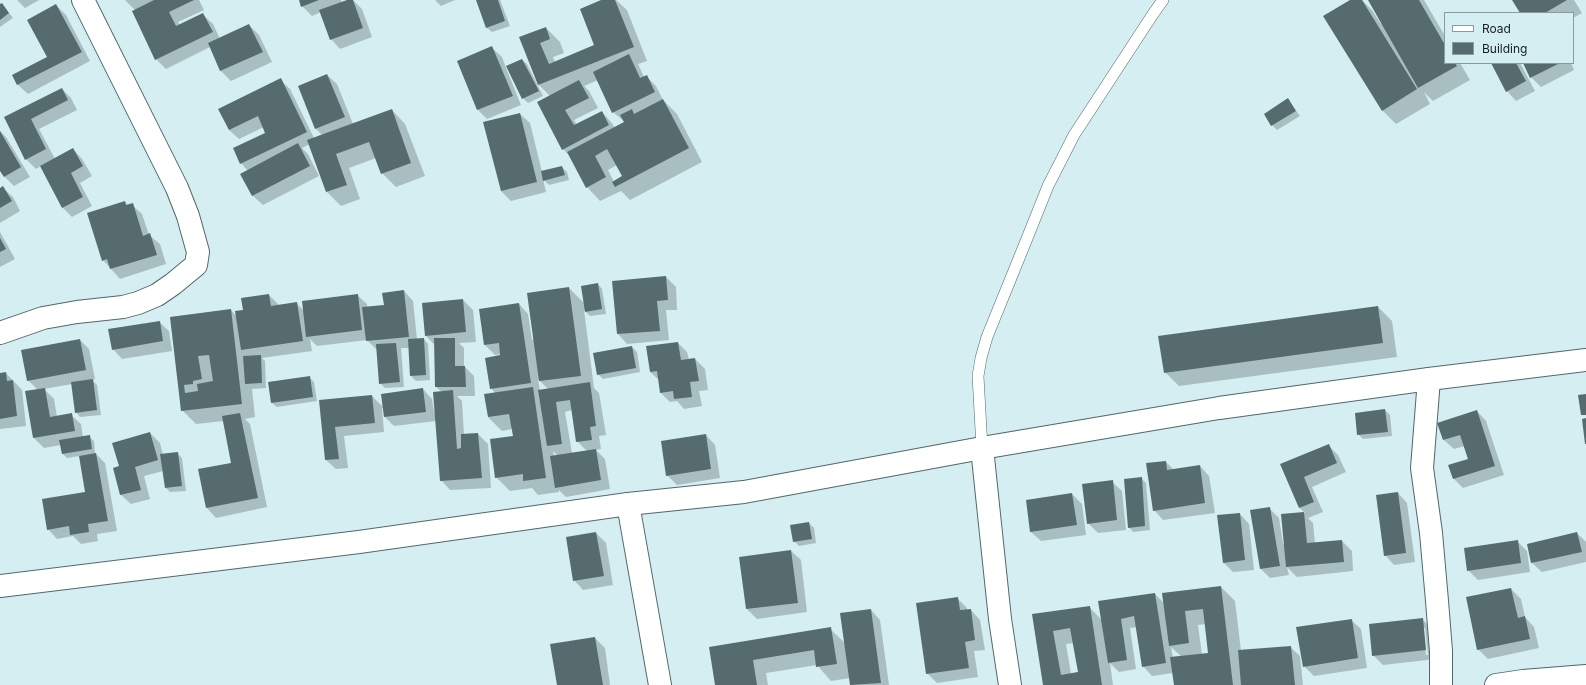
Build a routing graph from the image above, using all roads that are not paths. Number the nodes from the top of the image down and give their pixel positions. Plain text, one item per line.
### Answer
1 (84, 0) edge
2 (1163, 0) edge
3 (0, 333) edge
4 (1586, 360) edge
5 (1429, 379) junction
6 (982, 448) junction
7 (628, 504) junction
8 (0, 586) edge
9 (1586, 676) edge
10 (660, 685) edge
11 (1010, 685) edge
12 (1440, 685) edge
13 (1496, 685) edge

1 - 3 main road
2 - 6 lane
4 - 5 main road
5 - 6 main road
5 - 12 main road
6 - 7 main road
6 - 11 main road
7 - 8 main road
7 - 10 main road
9 - 13 main road

